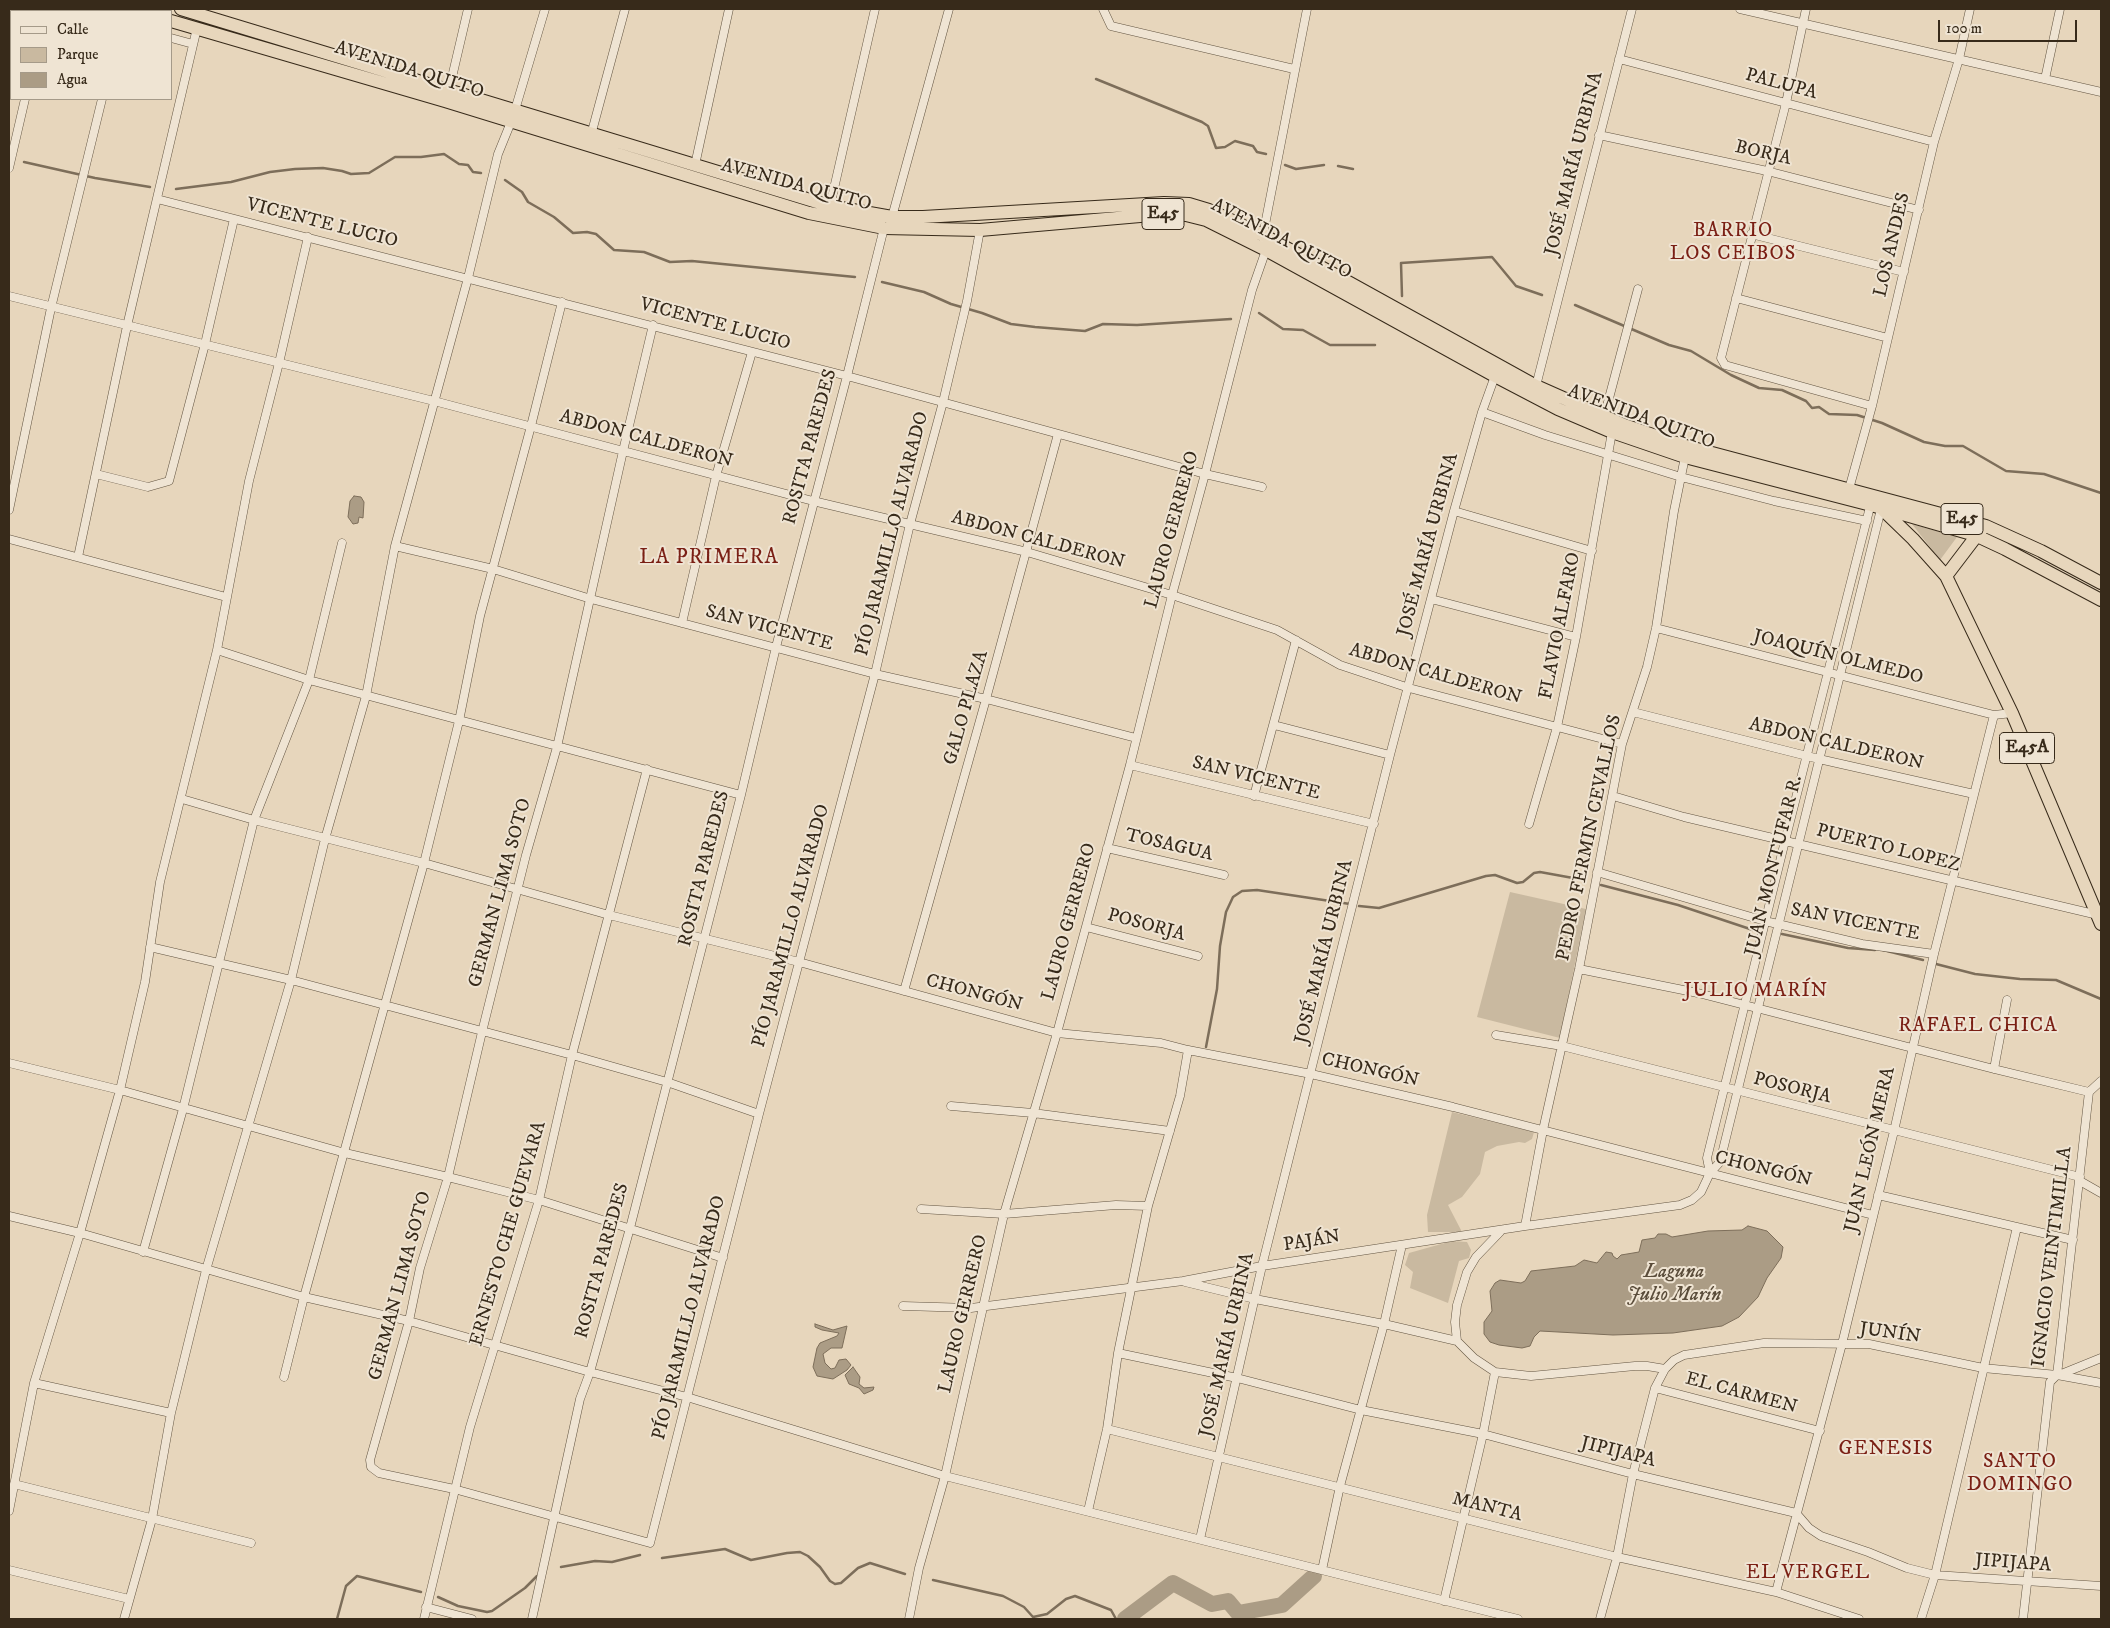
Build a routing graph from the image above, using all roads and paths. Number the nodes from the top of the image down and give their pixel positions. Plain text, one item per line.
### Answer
1 (182, 9) edge
2 (468, 9) edge
3 (545, 9) edge
4 (625, 9) edge
5 (729, 9) edge
6 (875, 9) edge
7 (949, 9) edge
8 (1103, 9) edge
9 (1307, 9) edge
10 (1632, 9) edge
11 (1740, 9) edge
12 (1806, 9) edge
13 (1970, 9) edge
14 (2060, 9) edge
15 (172, 21) edge
16 (1802, 24) junction
17 (197, 28) junction
18 (172, 38) edge
19 (193, 44) junction
20 (1619, 59) junction
21 (1959, 59) junction
22 (1294, 69) junction
23 (2045, 80) junction
24 (448, 90) junction
25 (2101, 92) edge
26 (25, 100) edge
27 (102, 100) edge
28 (1786, 103) junction
29 (513, 116) junction
30 (592, 135) junction
31 (1599, 135) junction
32 (1934, 142) junction
33 (695, 165) junction
34 (9, 168) edge
35 (1767, 171) junction
36 (157, 199) junction
37 (830, 206) junction
38 (1919, 210) junction
39 (892, 216) junction
40 (234, 219) junction
41 (884, 228) junction
42 (980, 230) junction
43 (1751, 234) junction
44 (1263, 235) junction
45 (308, 237) junction
46 (1266, 250) junction
47 (1904, 272) junction
48 (468, 278) junction
49 (1638, 289) dead end
50 (9, 296) edge
51 (1736, 298) junction
52 (562, 302) junction
53 (51, 308) junction
54 (653, 325) junction
55 (127, 326) junction
56 (1888, 338) junction
57 (205, 344) junction
58 (752, 352) junction
59 (279, 363) junction
60 (847, 376) junction
61 (1495, 376) junction
62 (1536, 386) junction
63 (434, 401) junction
64 (943, 402) junction
65 (1871, 408) junction
66 (1482, 412) junction
67 (1604, 417) junction
68 (531, 426) junction
69 (1612, 432) junction
70 (1058, 434) junction
71 (623, 451) junction
72 (1608, 455) junction
73 (1685, 457) junction
74 (96, 474) junction
75 (1205, 474) junction
76 (716, 476) junction
77 (1681, 477) junction
78 (1262, 488) dead end
79 (1849, 489) junction
80 (813, 502) junction
81 (1877, 502) junction
82 (9, 510) edge
83 (1454, 511) junction
84 (1867, 521) junction
85 (910, 524) junction
86 (1986, 526) junction
87 (1975, 536) junction
88 (9, 539) edge
89 (342, 543) dead end
90 (395, 546) junction
91 (1592, 551) junction
92 (1027, 552) junction
93 (78, 557) junction
94 (492, 569) junction
95 (1946, 576) junction
96 (2101, 583) edge
97 (1172, 595) junction
98 (226, 597) junction
99 (591, 598) junction
100 (1431, 600) junction
101 (2101, 600) edge
102 (682, 623) junction
103 (1656, 628) junction
104 (1576, 637) junction
105 (1296, 640) junction
106 (776, 647) junction
107 (217, 650) junction
108 (1828, 673) junction
109 (874, 674) junction
110 (1839, 676) junction
111 (309, 680) junction
112 (1409, 688) junction
113 (366, 696) junction
114 (986, 699) junction
115 (1633, 712) junction
116 (2012, 713) junction
117 (1994, 715) junction
118 (459, 722) junction
119 (1274, 725) junction
120 (1557, 727) junction
121 (1136, 738) junction
122 (1622, 744) junction
123 (557, 747) junction
124 (1807, 755) junction
125 (1390, 756) junction
126 (1819, 759) junction
127 (1130, 765) junction
128 (647, 769) junction
129 (1974, 794) junction
130 (741, 795) junction
131 (1254, 796) junction
132 (1613, 796) junction
133 (182, 799) junction
134 (254, 820) junction
135 (1374, 824) junction
136 (1529, 824) dead end
137 (325, 839) junction
138 (1785, 841) junction
139 (1797, 844) junction
140 (1107, 848) junction
141 (424, 863) junction
142 (1597, 872) junction
143 (1224, 875) dead end
144 (1953, 882) junction
145 (518, 889) junction
146 (609, 915) junction
147 (2099, 919) edge
148 (1765, 921) junction
149 (1778, 924) junction
150 (1086, 927) junction
151 (704, 940) junction
152 (150, 947) junction
153 (1934, 954) junction
154 (1198, 956) dead end
155 (220, 962) junction
156 (799, 962) junction
157 (1579, 968) junction
158 (291, 980) junction
159 (904, 991) junction
160 (2007, 1000) dead end
161 (386, 1005) junction
162 (1745, 1005) junction
163 (1757, 1008) junction
164 (482, 1032) junction
165 (1057, 1033) junction
166 (1496, 1035) dead end
167 (1562, 1046) junction
168 (1912, 1048) junction
169 (1188, 1050) junction
170 (572, 1055) junction
171 (9, 1063) edge
172 (1994, 1069) junction
173 (1311, 1074) junction
174 (2101, 1081) edge
175 (667, 1082) junction
176 (1724, 1088) junction
177 (120, 1090) junction
178 (1737, 1091) junction
179 (2089, 1092) junction
180 (951, 1106) dead end
181 (183, 1109) junction
182 (759, 1114) junction
183 (1033, 1114) junction
184 (249, 1126) junction
185 (1543, 1130) junction
186 (1170, 1131) junction
187 (1894, 1131) junction
188 (345, 1153) junction
189 (1710, 1173) junction
190 (448, 1177) junction
191 (2080, 1179) junction
192 (2101, 1193) edge
193 (1878, 1195) junction
194 (539, 1200) junction
195 (1148, 1206) junction
196 (921, 1209) dead end
197 (1004, 1214) junction
198 (1873, 1214) junction
199 (9, 1216) edge
200 (1525, 1226) junction
201 (2017, 1227) junction
202 (630, 1228) junction
203 (1500, 1231) junction
204 (80, 1233) junction
205 (2073, 1240) junction
206 (1402, 1245) junction
207 (143, 1252) junction
208 (722, 1258) junction
209 (1262, 1266) junction
210 (206, 1270) junction
211 (1183, 1281) junction
212 (1133, 1287) junction
213 (304, 1297) junction
214 (1254, 1299) junction
215 (903, 1306) dead end
216 (982, 1306) junction
217 (409, 1321) junction
218 (1384, 1324) junction
219 (1457, 1341) junction
220 (495, 1344) junction
221 (1842, 1344) junction
222 (1118, 1353) junction
223 (2101, 1358) edge
224 (1983, 1368) junction
225 (1664, 1370) junction
226 (590, 1372) junction
227 (1495, 1372) junction
228 (2057, 1375) junction
229 (284, 1376) dead end
230 (1236, 1378) junction
231 (2101, 1382) edge
232 (34, 1383) junction
233 (1655, 1388) junction
234 (687, 1397) junction
235 (1361, 1410) junction
236 (171, 1413) junction
237 (1107, 1429) junction
238 (1820, 1431) junction
239 (1483, 1434) junction
240 (1218, 1456) junction
241 (1634, 1474) junction
242 (945, 1476) junction
243 (14, 1484) junction
244 (1340, 1486) junction
245 (454, 1489) junction
246 (9, 1511) edge
247 (1088, 1511) junction
248 (1796, 1513) junction
249 (555, 1518) junction
250 (152, 1519) junction
251 (1463, 1519) junction
252 (1200, 1539) junction
253 (251, 1543) dead end
254 (1617, 1557) junction
255 (9, 1570) edge
256 (1322, 1570) junction
257 (1935, 1575) junction
258 (2028, 1581) junction
259 (2101, 1586) edge
260 (1776, 1592) junction
261 (129, 1599) junction
262 (1444, 1601) junction
263 (426, 1607) junction
264 (124, 1619) edge
265 (424, 1619) edge
266 (472, 1619) edge
267 (532, 1619) edge
268 (909, 1619) edge
269 (1518, 1619) edge
270 (1600, 1619) edge
271 (1859, 1619) edge
272 (1921, 1619) edge
273 (2023, 1619) edge

1 - 24 highway, AVENIDA QUITO / E45
2 - 24 street
3 - 29 street
4 - 30 street
5 - 33 street
6 - 37 street
7 - 39 street
8 - 22 street
9 - 22 street
10 - 20 street, JOSÉ MARÍA URBINA
11 - 16 street
12 - 16 street
13 - 21 street, LOS ANDES
14 - 23 street
15 - 17 highway, AVENIDA QUITO / E45
16 - 21 street
16 - 28 street
17 - 19 street
17 - 29 highway, AVENIDA QUITO / E45
18 - 19 street
19 - 36 street
20 - 28 street, PALUPA
20 - 31 street, JOSÉ MARÍA URBINA
21 - 23 street
21 - 32 street, LOS ANDES
22 - 44 street
23 - 25 street
24 - 29 highway, AVENIDA QUITO / E45
26 - 34 street
27 - 53 street
28 - 32 street, PALUPA
28 - 35 street
29 - 30 highway, AVENIDA QUITO / E45
29 - 41 highway, AVENIDA QUITO / E45
29 - 48 street
30 - 33 highway, AVENIDA QUITO / E45
31 - 35 street, BORJA
31 - 62 street, JOSÉ MARÍA URBINA
32 - 38 street, LOS ANDES
33 - 37 highway, AVENIDA QUITO / E45
35 - 38 street, BORJA
35 - 43 street
36 - 40 street, VICENTE LUCIO
36 - 55 street
37 - 39 highway, AVENIDA QUITO / E45
38 - 47 street, LOS ANDES
39 - 44 highway, AVENIDA QUITO / E45
40 - 45 street, VICENTE LUCIO
40 - 57 street
41 - 42 highway, AVENIDA QUITO / E45
41 - 60 street, ROSITA PAREDES
42 - 46 highway, AVENIDA QUITO / E45
42 - 64 street, PÍO JARAMILLO ALVARADO
43 - 47 street
43 - 51 street
44 - 46 street, LAURO GERRERO
44 - 62 highway, AVENIDA QUITO / E45
45 - 48 street, VICENTE LUCIO
45 - 59 street
46 - 61 highway, AVENIDA QUITO / E45
46 - 75 street, LAURO GERRERO
47 - 56 street, LOS ANDES
48 - 52 street, VICENTE LUCIO
48 - 63 street
49 - 67 street
50 - 53 street, ABDON CALDERON
51 - 56 street
51 - 65 street
52 - 54 street, VICENTE LUCIO
52 - 68 street
53 - 55 street, ABDON CALDERON
53 - 82 street
54 - 58 street, VICENTE LUCIO
54 - 71 street, GERMAN LIMA SOTO
55 - 57 street, ABDON CALDERON
55 - 74 street
56 - 65 street, LOS ANDES
57 - 59 street, ABDON CALDERON
57 - 74 street
58 - 60 street, VICENTE LUCIO
58 - 76 street
59 - 63 street, ABDON CALDERON
59 - 98 street
60 - 64 street, VICENTE LUCIO
60 - 80 street, ROSITA PAREDES
61 - 66 street, JOSÉ MARÍA URBINA
61 - 69 highway, AVENIDA QUITO / E45
62 - 67 highway, AVENIDA QUITO / E45
63 - 68 street, ABDON CALDERON
63 - 90 street
64 - 70 street, VICENTE LUCIO
64 - 85 street, PÍO JARAMILLO ALVARADO
65 - 79 street, LOS ANDES
66 - 72 street
66 - 83 street, JOSÉ MARÍA URBINA
67 - 79 highway, AVENIDA QUITO / E45
68 - 71 street, ABDON CALDERON
68 - 94 street
69 - 72 street, FLAVIO ALFARO
69 - 73 highway, AVENIDA QUITO / E45
70 - 75 street, VICENTE LUCIO
70 - 92 street, GALO PLAZA
71 - 76 street, ABDON CALDERON
71 - 99 street, GERMAN LIMA SOTO
72 - 77 street
72 - 91 street, FLAVIO ALFARO
73 - 77 street, PEDRO FERMIN CEVALLOS
73 - 81 highway, AVENIDA QUITO / E45
74 - 93 street
75 - 78 street, VICENTE LUCIO
75 - 97 street, LAURO GERRERO
76 - 80 street, ABDON CALDERON
76 - 102 street
77 - 84 street
77 - 103 street, PEDRO FERMIN CEVALLOS
79 - 81 highway, AVENIDA QUITO / E45
80 - 85 street, ABDON CALDERON
80 - 106 street, ROSITA PAREDES
81 - 84 street, JUAN MONTUFAR R.
81 - 86 highway, AVENIDA QUITO / E45
81 - 87 highway, AVENIDA QUITO / E45
81 - 95 highway, E45A
81 - 110 street, JUAN MONTUFAR R.
83 - 91 street
83 - 100 street, JOSÉ MARÍA URBINA
84 - 108 street, JUAN MONTUFAR R.
85 - 92 street, ABDON CALDERON
85 - 109 street, PÍO JARAMILLO ALVARADO
86 - 87 highway
86 - 96 highway, AVENIDA QUITO / E45
87 - 95 highway
87 - 101 highway, AVENIDA QUITO / E45
88 - 93 street
89 - 111 street
90 - 94 street, SAN VICENTE
90 - 113 street
91 - 104 street, FLAVIO ALFARO
92 - 97 street, ABDON CALDERON
92 - 114 street, GALO PLAZA
93 - 98 street
94 - 99 street, SAN VICENTE
94 - 118 street
95 - 116 highway, E45A
97 - 105 street, ABDON CALDERON
97 - 121 street, LAURO GERRERO
98 - 107 street
99 - 102 street, SAN VICENTE
99 - 123 street, GERMAN LIMA SOTO
100 - 104 street
100 - 112 street, JOSÉ MARÍA URBINA
102 - 106 street, SAN VICENTE
103 - 108 street, JOAQUÍN OLMEDO
103 - 115 street, PEDRO FERMIN CEVALLOS
104 - 120 street, FLAVIO ALFARO
105 - 112 street, ABDON CALDERON
105 - 119 street
106 - 109 street, SAN VICENTE
106 - 130 street, ROSITA PAREDES
107 - 111 street
107 - 133 street
108 - 110 street, JOAQUÍN OLMEDO
108 - 124 street, JUAN MONTUFAR R.
109 - 114 street, SAN VICENTE
109 - 156 street, PÍO JARAMILLO ALVARADO
110 - 117 street, JOAQUÍN OLMEDO
110 - 126 street, JUAN MONTUFAR R.
111 - 113 street
111 - 134 street
112 - 120 street, ABDON CALDERON
112 - 125 street, JOSÉ MARÍA URBINA
113 - 118 street
113 - 137 street
114 - 121 street, SAN VICENTE
114 - 159 street, GALO PLAZA
115 - 122 street, PEDRO FERMIN CEVALLOS
115 - 124 street, ABDON CALDERON
116 - 117 street, JOAQUÍN OLMEDO
116 - 147 highway, E45A
117 - 129 street, JUAN LEÓN MERA
118 - 123 street
118 - 141 street
119 - 125 street
119 - 131 street
120 - 122 street, ABDON CALDERON
120 - 136 street, FLAVIO ALFARO
121 - 127 street, LAURO GERRERO
122 - 132 street, PEDRO FERMIN CEVALLOS
123 - 128 street
123 - 145 street, GERMAN LIMA SOTO
124 - 126 street, ABDON CALDERON
124 - 138 street, JUAN MONTUFAR R.
125 - 135 street, JOSÉ MARÍA URBINA
126 - 129 street, ABDON CALDERON
126 - 139 street, JUAN MONTUFAR R.
127 - 131 street, SAN VICENTE
127 - 140 street, LAURO GERRERO
128 - 130 street
128 - 146 street, ERNESTO CHE GUEVARA
129 - 144 street, JUAN LEÓN MERA
130 - 151 street, ROSITA PAREDES
131 - 135 street, SAN VICENTE
132 - 138 street, PUERTO LOPEZ
132 - 142 street, PEDRO FERMIN CEVALLOS
133 - 134 street, CHONGÓN
133 - 152 street
134 - 137 street, CHONGÓN
134 - 155 street
135 - 173 street, JOSÉ MARÍA URBINA
137 - 141 street, CHONGÓN
137 - 158 street
138 - 139 street, PUERTO LOPEZ
138 - 148 street, JUAN MONTUFAR R.
139 - 144 street, PUERTO LOPEZ
139 - 149 street, JUAN MONTUFAR R.
140 - 143 street, TOSAGUA
140 - 150 street, LAURO GERRERO
141 - 145 street, CHONGÓN
141 - 161 street
142 - 148 street, SAN VICENTE
142 - 157 street, PEDRO FERMIN CEVALLOS
144 - 147 street, PUERTO LOPEZ
144 - 153 street, JUAN LEÓN MERA
145 - 146 street, CHONGÓN
145 - 164 street, GERMAN LIMA SOTO
146 - 151 street, CHONGÓN
146 - 170 street, ERNESTO CHE GUEVARA
148 - 149 street, SAN VICENTE
148 - 162 street, JUAN MONTUFAR R.
149 - 153 street, SAN VICENTE
149 - 163 street, JUAN MONTUFAR R.
150 - 154 street, POSORJA
150 - 165 street, LAURO GERRERO
151 - 156 street, CHONGÓN
151 - 175 street, ROSITA PAREDES
152 - 155 street
152 - 177 street
153 - 168 street, JUAN LEÓN MERA
155 - 158 street
155 - 181 street
156 - 159 street, CHONGÓN
156 - 182 street, PÍO JARAMILLO ALVARADO
157 - 162 street
157 - 167 street, PEDRO FERMIN CEVALLOS
158 - 161 street
158 - 184 street
159 - 165 street, CHONGÓN
160 - 172 street
161 - 164 street
161 - 188 street
162 - 163 street
162 - 176 street, JUAN MONTUFAR R.
163 - 168 street
163 - 178 street, JUAN MONTUFAR R.
164 - 170 street
164 - 190 street, GERMAN LIMA SOTO
165 - 169 street, CHONGÓN
165 - 183 street, LAURO GERRERO
166 - 167 street, POSORJA
167 - 176 street, POSORJA
167 - 185 street, PEDRO FERMIN CEVALLOS
168 - 172 street
168 - 187 street, JUAN LEÓN MERA
169 - 173 street, CHONGÓN
169 - 186 street
170 - 175 street
170 - 194 street, ERNESTO CHE GUEVARA
171 - 177 street
172 - 179 street
173 - 185 street, CHONGÓN
173 - 209 street, JOSÉ MARÍA URBINA
174 - 179 street
175 - 182 street
175 - 202 street, ROSITA PAREDES
176 - 178 street, POSORJA
176 - 189 street, JUAN MONTUFAR R.
177 - 181 street
177 - 204 street
178 - 187 street, POSORJA
178 - 189 street, JUAN MONTUFAR R.
179 - 191 street, IGNACIO VEINTIMILLA
180 - 183 street
181 - 184 street
181 - 207 street
182 - 208 street, PÍO JARAMILLO ALVARADO
183 - 186 street
183 - 197 street, LAURO GERRERO
184 - 188 street
184 - 210 street
185 - 189 street, CHONGÓN
185 - 200 street, PEDRO FERMIN CEVALLOS
186 - 195 street
187 - 191 street, POSORJA
187 - 193 street, JUAN LEÓN MERA
188 - 190 street
188 - 213 street
189 - 198 street, CHONGÓN
189 - 200 street, PAJÁN
190 - 194 street
190 - 217 street, GERMAN LIMA SOTO
191 - 192 street, POSORJA
191 - 205 street, IGNACIO VEINTIMILLA
193 - 198 street, JUAN LEÓN MERA
193 - 201 street
194 - 202 street
194 - 220 street, ERNESTO CHE GUEVARA
195 - 197 street
195 - 212 street
196 - 197 street
197 - 216 street, LAURO GERRERO
198 - 221 street, JUAN LEÓN MERA
199 - 204 street
200 - 203 street, PAJÁN
201 - 205 street
201 - 224 street
202 - 208 street
202 - 226 street, ROSITA PAREDES
203 - 206 street, PAJÁN
203 - 219 street
204 - 207 street
204 - 232 street
205 - 228 street, IGNACIO VEINTIMILLA
206 - 209 street, PAJÁN
206 - 218 street
207 - 210 street
208 - 234 street, PÍO JARAMILLO ALVARADO
209 - 211 street, PAJÁN
209 - 214 street, JOSÉ MARÍA URBINA
210 - 213 street
210 - 236 street
211 - 212 street, PAJÁN
211 - 214 street
212 - 216 street, PAJÁN
212 - 222 street
213 - 217 street
213 - 229 street
214 - 218 street
214 - 230 street, JOSÉ MARÍA URBINA
215 - 216 street, PAJÁN
216 - 242 street, LAURO GERRERO
217 - 220 street
217 - 245 street, GERMAN LIMA SOTO
218 - 219 street
218 - 235 street
219 - 227 street
220 - 226 street
220 - 245 street, ERNESTO CHE GUEVARA
221 - 224 street, JUNÍN
221 - 225 street, JUNÍN
221 - 238 street, JUAN LEÓN MERA
222 - 230 street, JIPIJAPA
222 - 237 street
223 - 228 street
224 - 228 street, JUNÍN
224 - 257 street
225 - 227 street
225 - 233 street
226 - 234 street
226 - 249 street, ROSITA PAREDES
227 - 239 street
228 - 231 street, JUNÍN
228 - 258 street, IGNACIO VEINTIMILLA
230 - 235 street, JIPIJAPA
230 - 240 street, JOSÉ MARÍA URBINA
232 - 236 street
232 - 243 street
233 - 238 street, EL CARMEN
233 - 241 street
234 - 242 street
234 - 249 street, PÍO JARAMILLO ALVARADO
235 - 239 street, JIPIJAPA
235 - 244 street
236 - 250 street
237 - 240 street, MANTA
237 - 247 street
238 - 248 street, JUAN LEÓN MERA
239 - 241 street, JIPIJAPA
239 - 251 street
240 - 244 street, MANTA
240 - 252 street, JOSÉ MARÍA URBINA
241 - 248 street, JIPIJAPA
241 - 254 street
242 - 247 street
242 - 268 street, LAURO GERRERO
243 - 246 street
243 - 250 street
244 - 251 street, MANTA
244 - 256 street
245 - 249 street
245 - 263 street, ERNESTO CHE GUEVARA
247 - 252 street
248 - 257 street, JIPIJAPA
248 - 260 street, JUAN LEÓN MERA
249 - 267 street, ROSITA PAREDES
250 - 253 street
250 - 261 street
251 - 254 street, MANTA
251 - 262 street
252 - 256 street
254 - 260 street, MANTA
254 - 270 street
255 - 261 street
256 - 262 street
257 - 258 street, JIPIJAPA
257 - 272 street
258 - 259 street, JIPIJAPA
258 - 273 street, IGNACIO VEINTIMILLA
260 - 271 street, MANTA
261 - 264 street
262 - 269 street
263 - 265 street, ERNESTO CHE GUEVARA
263 - 266 street

